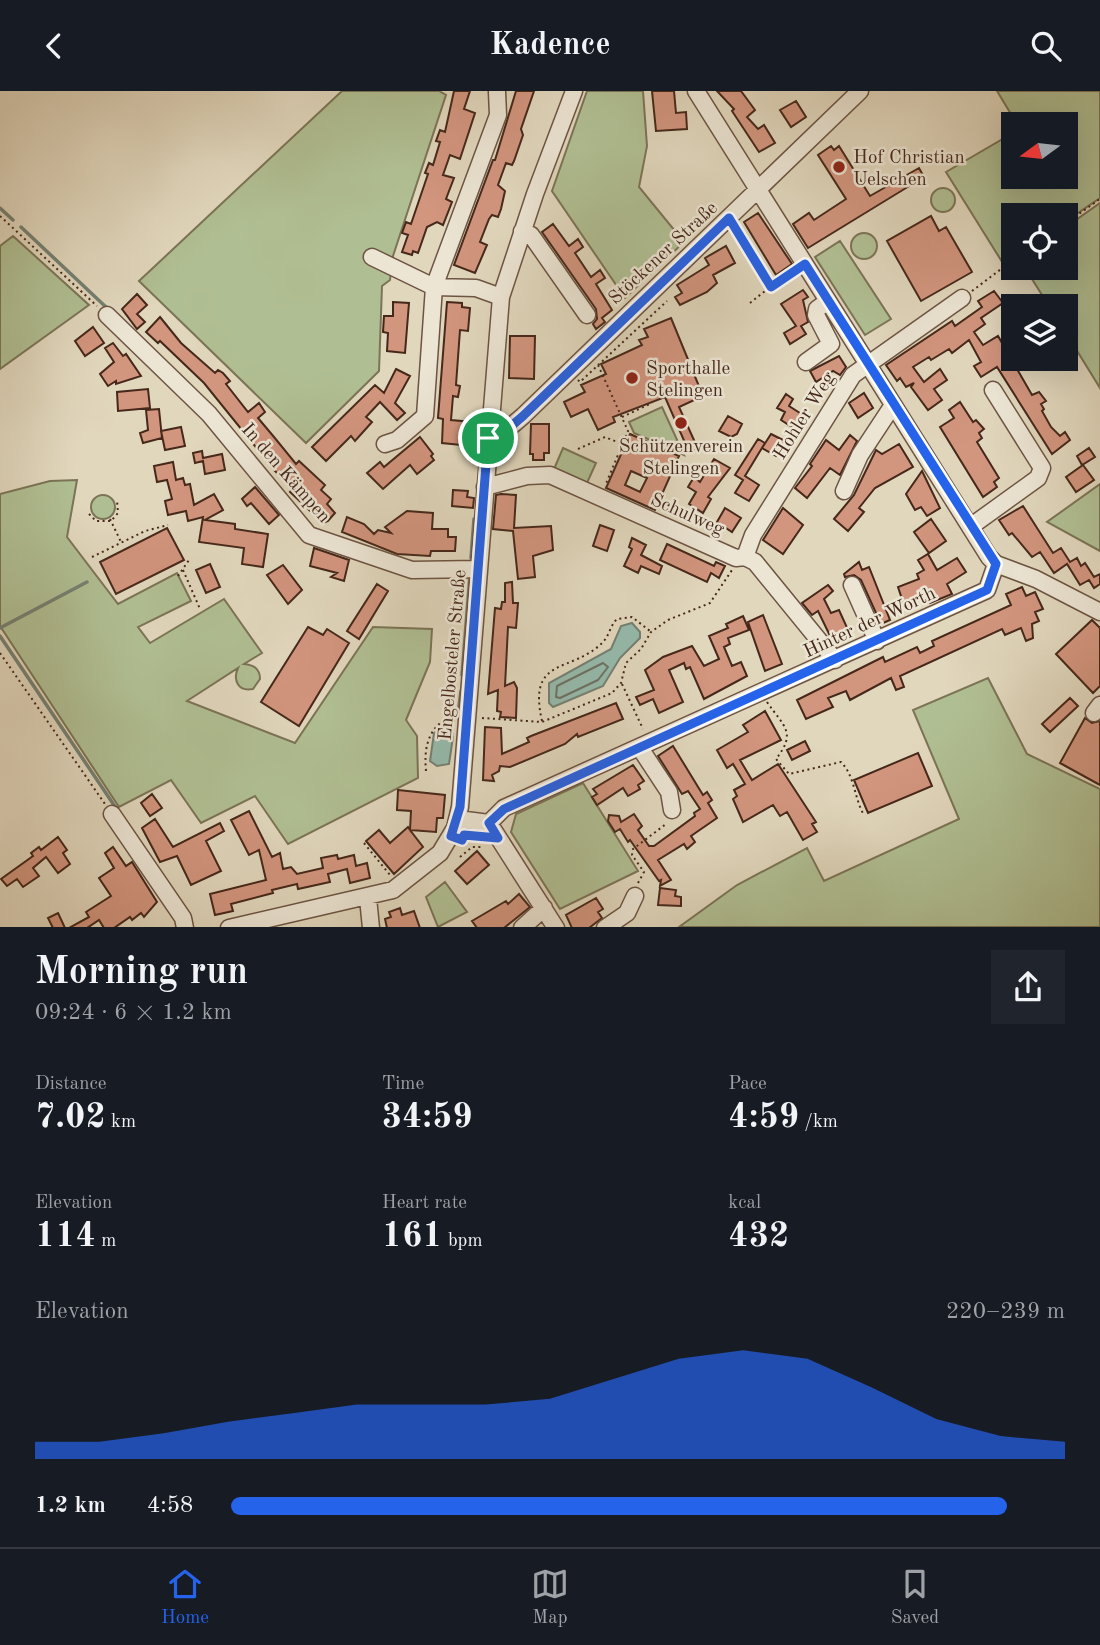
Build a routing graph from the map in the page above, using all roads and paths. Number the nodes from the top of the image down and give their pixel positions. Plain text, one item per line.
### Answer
1 (574, 91) edge
2 (696, 91) edge
3 (860, 91) edge
4 (497, 92) edge
5 (758, 191) junction
6 (1100, 199) edge
7 (1078, 215) edge
8 (0, 216) edge
9 (729, 218) junction
10 (522, 231) junction
11 (372, 257) dead end
12 (805, 264) junction
13 (1001, 269) edge
14 (434, 287) junction
15 (771, 287) junction
16 (501, 297) junction
17 (962, 298) joint
18 (667, 301) dead end
19 (828, 301) junction
20 (750, 303) dead end
21 (107, 315) joint
22 (587, 315) dead end
23 (806, 362) dead end
24 (598, 365) junction
25 (867, 365) junction
26 (570, 369) junction
27 (993, 390) dead end
28 (617, 391) dead end
29 (611, 394) junction
30 (652, 403) dead end
31 (893, 405) junction
32 (622, 417) junction
33 (488, 438) junction
34 (385, 444) dead end
35 (623, 445) junction
36 (578, 449) dead end
37 (485, 487) junction
38 (844, 491) dead end
39 (600, 497) junction
40 (117, 500) dead end
41 (89, 514) dead end
42 (110, 520) junction
43 (168, 525) dead end
44 (970, 527) junction
45 (122, 543) junction
46 (92, 557) dead end
47 (741, 557) junction
48 (189, 560) dead end
49 (996, 564) junction
50 (479, 569) junction
51 (183, 570) junction
52 (178, 576) dead end
53 (852, 585) dead end
54 (200, 609) dead end
55 (1100, 612) edge
56 (651, 632) junction
57 (877, 641) junction
58 (0, 653) edge
59 (835, 660) junction
60 (621, 683) junction
61 (761, 693) junction
62 (466, 719) junction
63 (542, 722) junction
64 (644, 746) junction
65 (426, 771) dead end
66 (672, 810) joint
67 (112, 814) joint
68 (864, 815) dead end
69 (458, 819) junction
70 (489, 823) junction
71 (457, 838) junction
72 (498, 838) junction
73 (365, 843) dead end
74 (472, 847) junction
75 (483, 847) dead end
76 (460, 857) dead end
77 (399, 887) junction
78 (635, 896) joint
79 (368, 898) junction
80 (544, 908) junction
81 (185, 927) edge
82 (229, 927) edge
83 (372, 927) edge
84 (522, 927) edge
85 (556, 927) edge
86 (605, 927) edge

1 - 10 street, Engelbosteler Straße
2 - 5 street
3 - 5 street, Stöckener Straße
4 - 14 street
5 - 9 street, Stöckener Straße
5 - 12 street
6 - 7 path
8 - 21 path
9 - 15 path
9 - 26 street, Stöckener Straße
10 - 16 street, Engelbosteler Straße
10 - 22 street
11 - 14 street
12 - 15 path
12 - 19 street
13 - 17 path
14 - 16 street
14 - 34 street
15 - 20 path
16 - 33 street, Engelbosteler Straße
17 - 25 street, Hohler Weg
18 - 24 path
19 - 23 street
19 - 25 street
21 - 50 street, In den Kämpen
24 - 26 path
24 - 29 path
25 - 31 street
25 - 47 street, Hohler Weg
26 - 33 street, Stöckener Straße
27 - 44 street
28 - 29 path
29 - 32 path
30 - 32 path
31 - 38 street
31 - 44 street
32 - 35 path
33 - 37 street, Engelbosteler Straße
35 - 36 path
35 - 39 path
37 - 39 street, Schulweg
37 - 50 street, Engelbosteler Straße
39 - 47 street, Schulweg
40 - 42 path
41 - 42 path
42 - 45 path
43 - 45 path
44 - 49 street
45 - 46 path
47 - 56 path
47 - 59 street, Schulweg
48 - 51 path
49 - 55 street
49 - 57 street, Hinter der Worth
50 - 62 street, Engelbosteler Straße
51 - 52 path
51 - 54 path
53 - 57 street
56 - 60 path
56 - 63 path
57 - 59 street, Hinter der Worth
58 - 67 path
59 - 61 street, Hinter der Worth
60 - 63 path
60 - 64 path
61 - 64 street, Hinter der Worth
61 - 68 path
62 - 63 path
62 - 65 path
62 - 69 street, Engelbosteler Straße
64 - 66 street
64 - 70 street, Hinter der Worth
66 - 78 path
67 - 81 street
69 - 70 street
69 - 71 street, Engelbosteler Straße
70 - 72 street
71 - 72 path
71 - 74 path
71 - 77 street, Engelbosteler Straße
72 - 80 street
73 - 77 path
74 - 75 path
74 - 76 path
77 - 79 street, Engelbosteler Straße
78 - 86 street
79 - 82 street, Engelbosteler Straße
79 - 83 street
80 - 84 street
80 - 85 street

